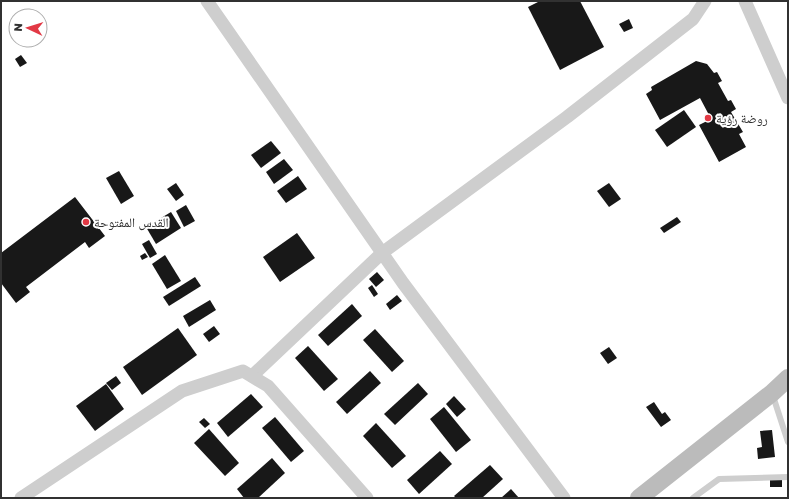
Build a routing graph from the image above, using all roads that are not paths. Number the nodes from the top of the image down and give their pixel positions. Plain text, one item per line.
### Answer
1 (207, 1) edge
2 (705, 1) edge
3 (745, 1) edge
4 (788, 98) edge
5 (382, 253) junction
6 (252, 376) junction
7 (788, 378) edge
8 (772, 393) junction
9 (788, 442) edge
10 (788, 478) edge
11 (21, 498) edge
12 (367, 498) edge
13 (564, 498) edge
14 (639, 498) edge
15 (693, 498) edge

1 - 5 street
2 - 5 street
3 - 4 street
5 - 6 street
5 - 13 street
6 - 11 street
6 - 12 street
7 - 8 main road
8 - 9 lane
8 - 14 main road
10 - 15 lane

